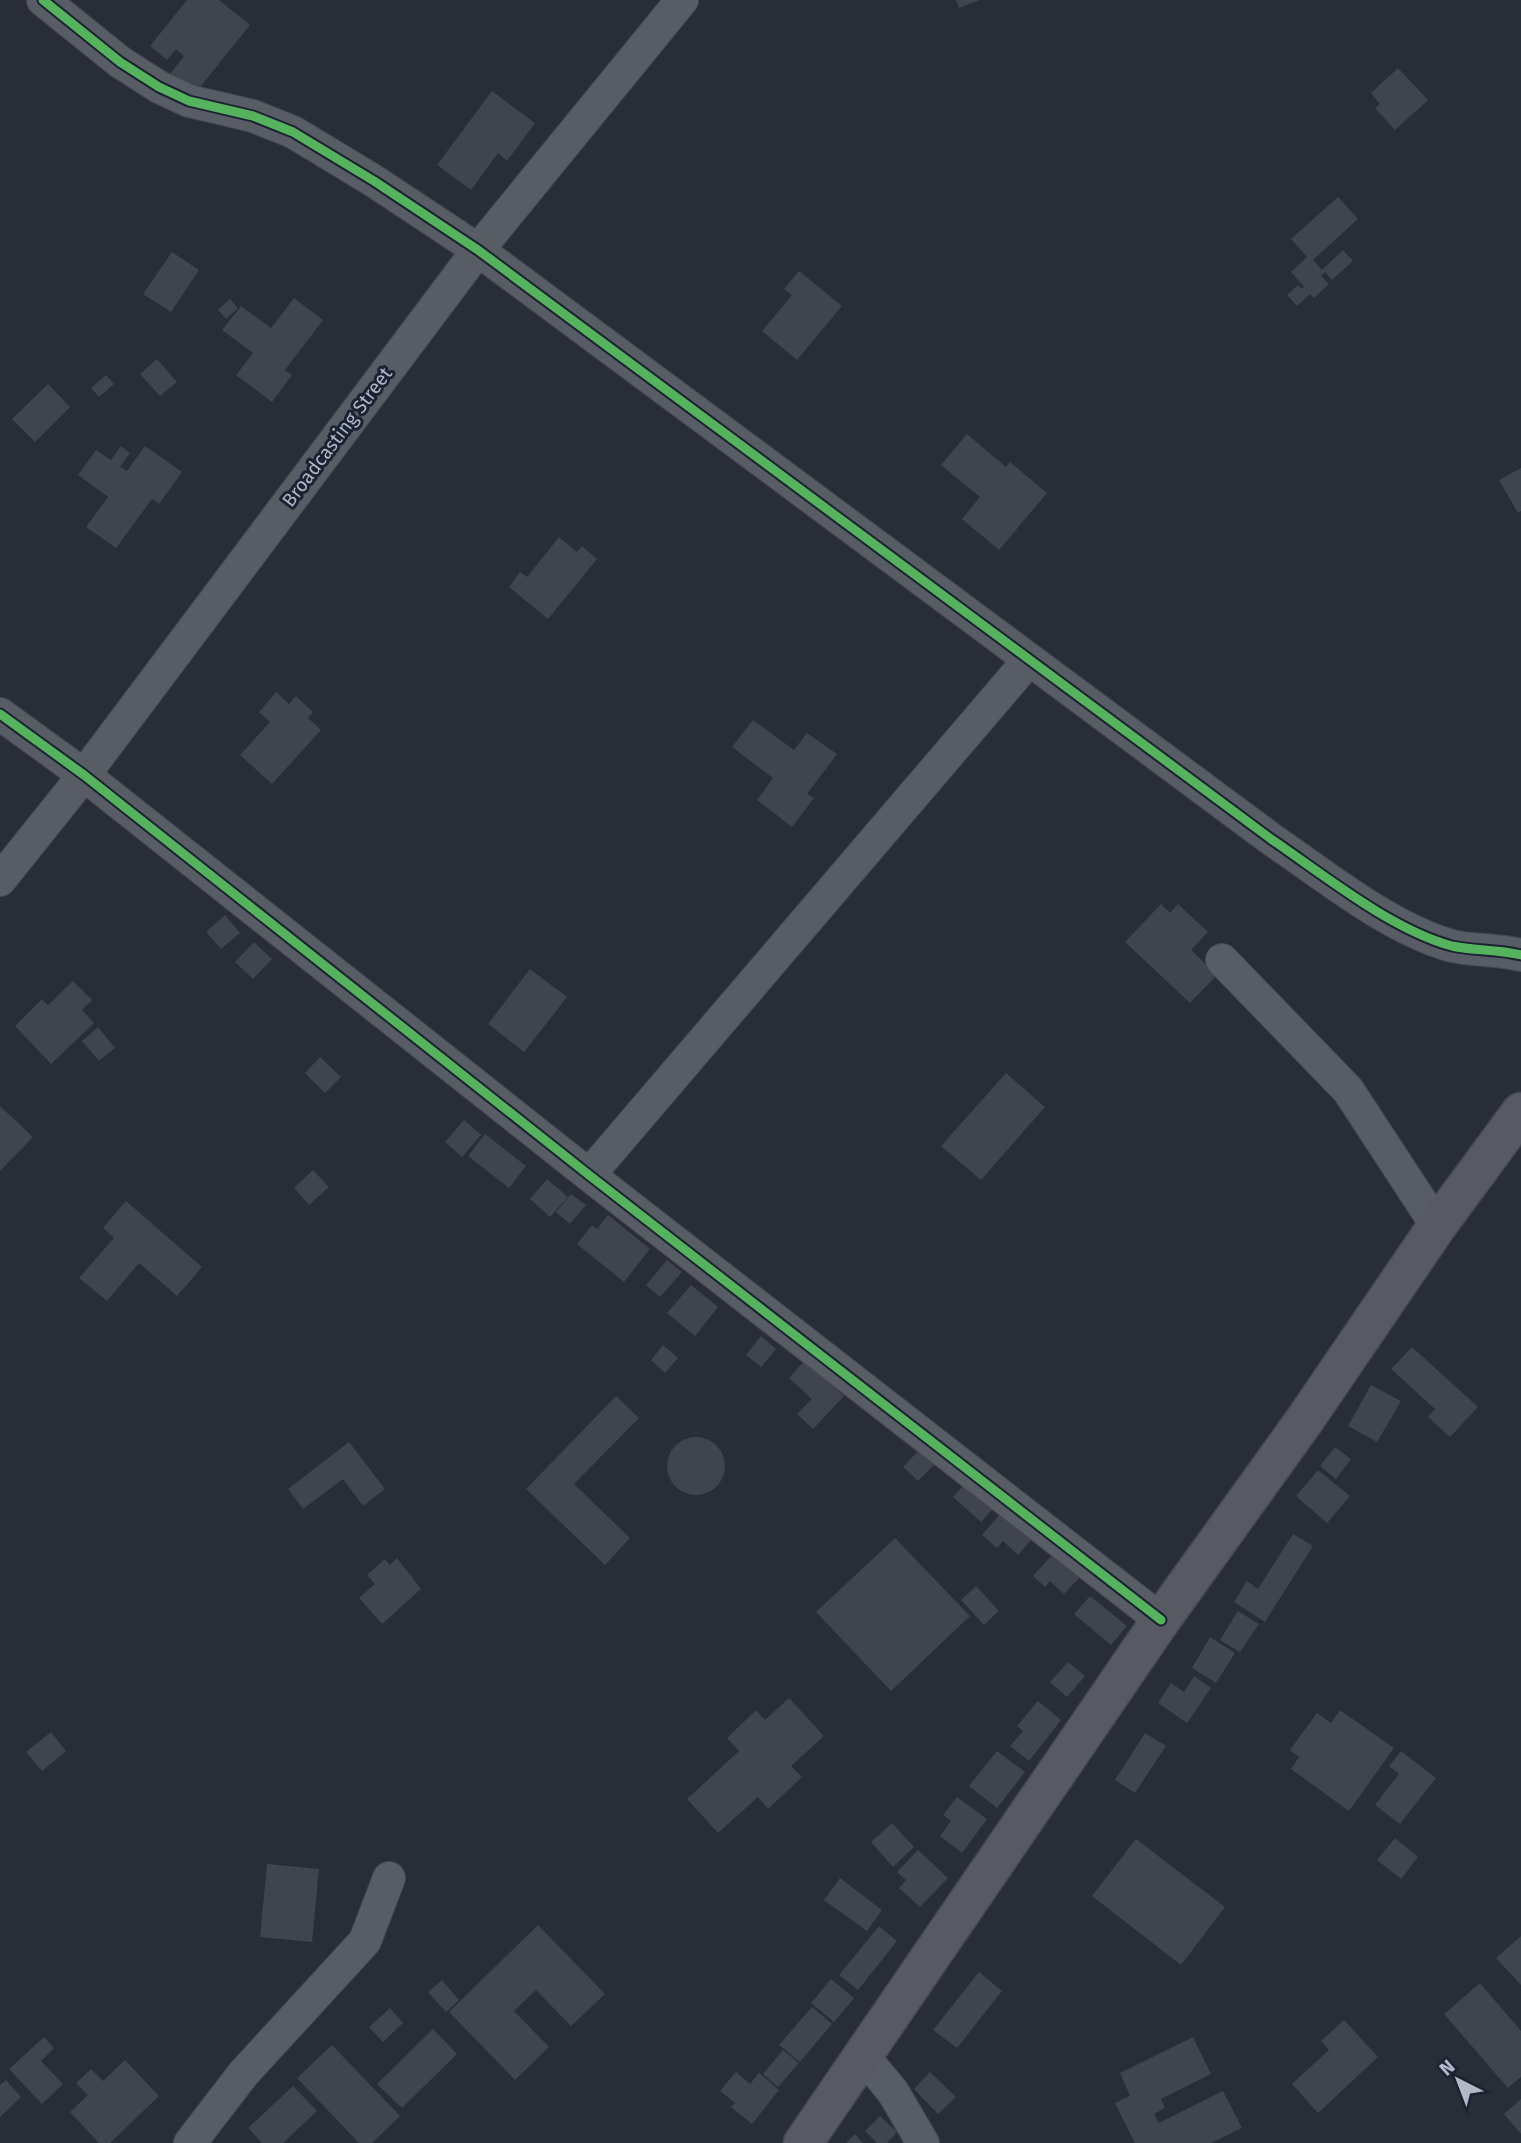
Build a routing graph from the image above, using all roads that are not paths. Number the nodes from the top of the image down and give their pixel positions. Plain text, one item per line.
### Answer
1 (43, 0) edge
2 (682, 0) edge
3 (478, 250) junction
4 (1028, 661) junction
5 (0, 713) edge
6 (84, 775) junction
7 (0, 880) edge
8 (1521, 955) edge
9 (1222, 960) dead end
10 (1521, 1112) edge
11 (589, 1175) junction
12 (1437, 1226) junction
13 (1161, 1620) junction
14 (389, 1878) dead end
15 (864, 2057) junction
16 (190, 2143) edge
17 (803, 2143) edge
18 (923, 2143) edge

1 - 3 street
2 - 3 street, Broadcasting Street
3 - 4 street
3 - 6 street, Broadcasting Street
4 - 8 street
4 - 11 street
5 - 6 street
6 - 7 street, Broadcasting Street
6 - 11 street
9 - 12 street
10 - 12 main road
11 - 13 street
12 - 13 main road
13 - 15 main road
14 - 16 street
15 - 17 main road
15 - 18 street

